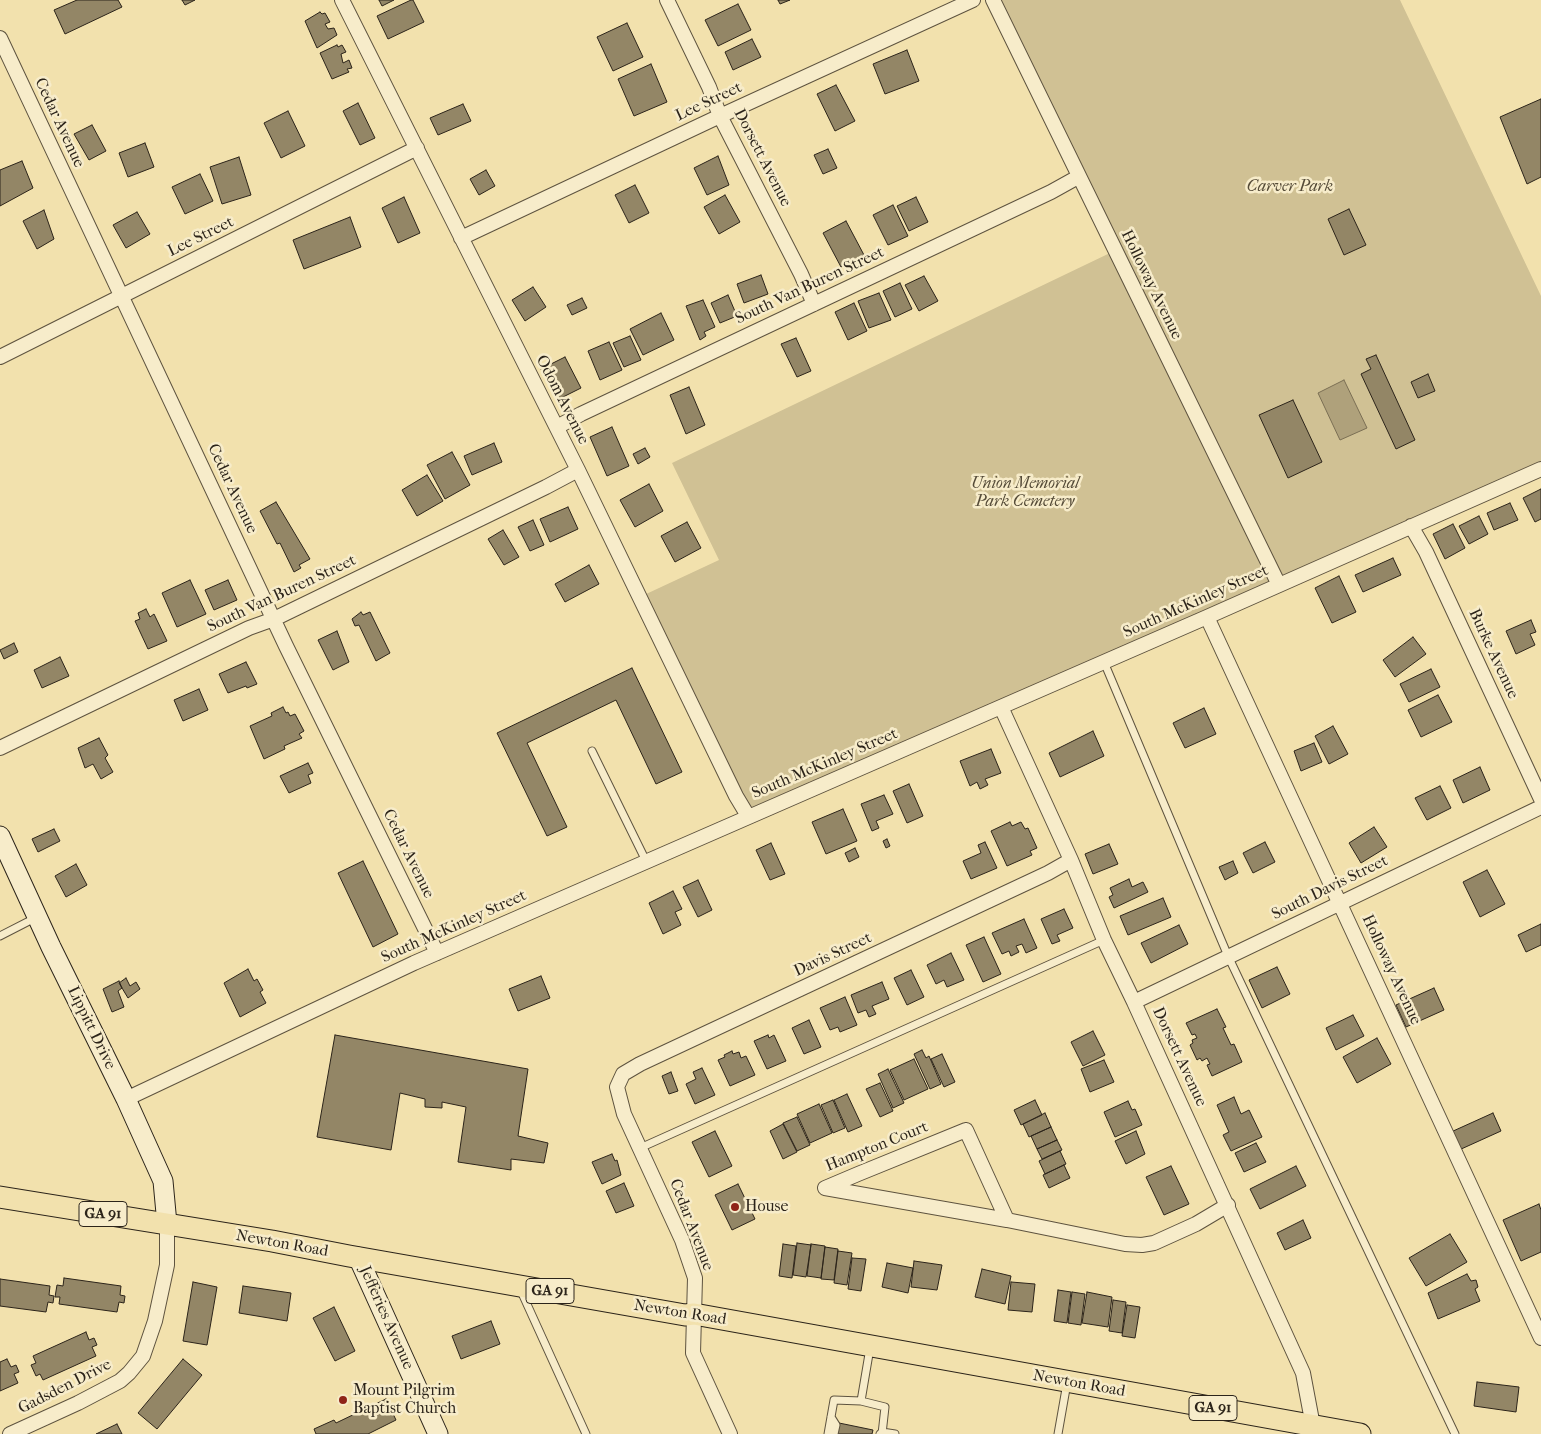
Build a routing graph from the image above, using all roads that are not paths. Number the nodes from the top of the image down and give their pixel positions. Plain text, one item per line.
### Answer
1 (342, 0) edge
2 (667, 0) edge
3 (973, 0) edge
4 (994, 0) edge
5 (0, 38) edge
6 (720, 116) junction
7 (417, 148) junction
8 (1078, 177) junction
9 (461, 238) junction
10 (122, 298) junction
11 (814, 304) junction
12 (0, 357) edge
13 (557, 428) junction
14 (1541, 468) edge
15 (578, 470) junction
16 (1411, 526) junction
17 (1278, 585) junction
18 (1207, 617) junction
19 (274, 619) junction
20 (1104, 662) junction
21 (1001, 707) junction
22 (0, 748) edge
23 (592, 751) dead end
24 (1541, 799) edge
25 (1541, 807) edge
26 (748, 816) junction
27 (0, 836) edge
28 (1070, 860) junction
29 (646, 861) junction
30 (1340, 902) junction
31 (37, 917) junction
32 (0, 936) edge
33 (1104, 940) junction
34 (437, 953) junction
35 (1228, 956) junction
36 (1134, 1002) junction
37 (617, 1088) joint
38 (126, 1100) junction
39 (640, 1148) junction
40 (0, 1197) edge
41 (1228, 1205) junction
42 (1007, 1220) junction
43 (167, 1224) junction
44 (358, 1257) junction
45 (519, 1286) junction
46 (694, 1314) junction
47 (1541, 1338) edge
48 (871, 1345) junction
49 (1067, 1382) junction
50 (861, 1401) junction
51 (831, 1417) junction
52 (1313, 1426) junction
53 (881, 1433) edge
54 (10, 1434) edge
55 (438, 1434) edge
56 (586, 1434) edge
57 (730, 1434) edge
58 (828, 1434) edge
59 (834, 1434) edge
60 (895, 1434) edge
61 (1058, 1434) edge
62 (1360, 1434) edge
63 (1455, 1434) edge

1 - 7 street, Odom Avenue
2 - 6 street, Dorsett Avenue
3 - 6 street, Lee Street
4 - 8 street, Holloway Avenue
5 - 10 street, Cedar Avenue
6 - 9 street, Lee Street
6 - 11 street, Dorsett Avenue
7 - 9 street, Odom Avenue
7 - 10 street, Lee Street
8 - 11 street, South Van Buren Street
8 - 17 street, Holloway Avenue
9 - 13 street, Odom Avenue
10 - 12 street, Lee Street
10 - 19 street, Cedar Avenue
11 - 13 street, South Van Buren Street
13 - 15 street, Odom Avenue
14 - 16 street, South McKinley Street
15 - 19 street, South Van Buren Street
15 - 26 street, Odom Avenue
16 - 17 street, South McKinley Street
16 - 24 street, Burke Avenue
17 - 18 street, South McKinley Street
18 - 20 street, South McKinley Street
18 - 30 street, Holloway Avenue
19 - 22 street, South Van Buren Street
19 - 34 street, Cedar Avenue
20 - 21 street, South McKinley Street
20 - 35 lane
21 - 26 street, South McKinley Street
21 - 28 street, Dorsett Avenue
23 - 29 lane
25 - 30 street, South Davis Street
26 - 29 street, South McKinley Street
27 - 31 street, Lippitt Drive
28 - 33 street, Dorsett Avenue
28 - 37 street, Davis Street
29 - 34 street, South McKinley Street
30 - 35 street, South Davis Street
30 - 47 street, Holloway Avenue
31 - 32 lane
31 - 38 street, Lippitt Drive
33 - 36 street, Dorsett Avenue
33 - 39 lane
34 - 38 street, South McKinley Street
35 - 36 street, South Davis Street
35 - 63 lane
36 - 41 street, Dorsett Avenue
37 - 39 street, Cedar Avenue
38 - 43 street, Lippitt Drive
39 - 46 street, Cedar Avenue
40 - 43 main road, Newton Road / GA 91
41 - 42 street, Hampton Court
41 - 52 street, Dorsett Avenue
42 - 42 street, Hampton Court
43 - 44 main road, Newton Road / GA 91
43 - 54 street, Gadsden Drive
44 - 45 main road, Newton Road / GA 91
44 - 55 street, Jefferies Avenue
45 - 46 main road, Newton Road / GA 91
45 - 56 lane
46 - 48 main road, Newton Road / GA 91
46 - 57 street, Cedar Avenue
48 - 49 main road, Newton Road / GA 91
48 - 50 lane
49 - 52 main road, Newton Road / GA 91
49 - 61 lane
50 - 51 lane
50 - 53 lane
51 - 58 lane
51 - 59 lane
52 - 62 main road, Newton Road / GA 91
53 - 60 lane

